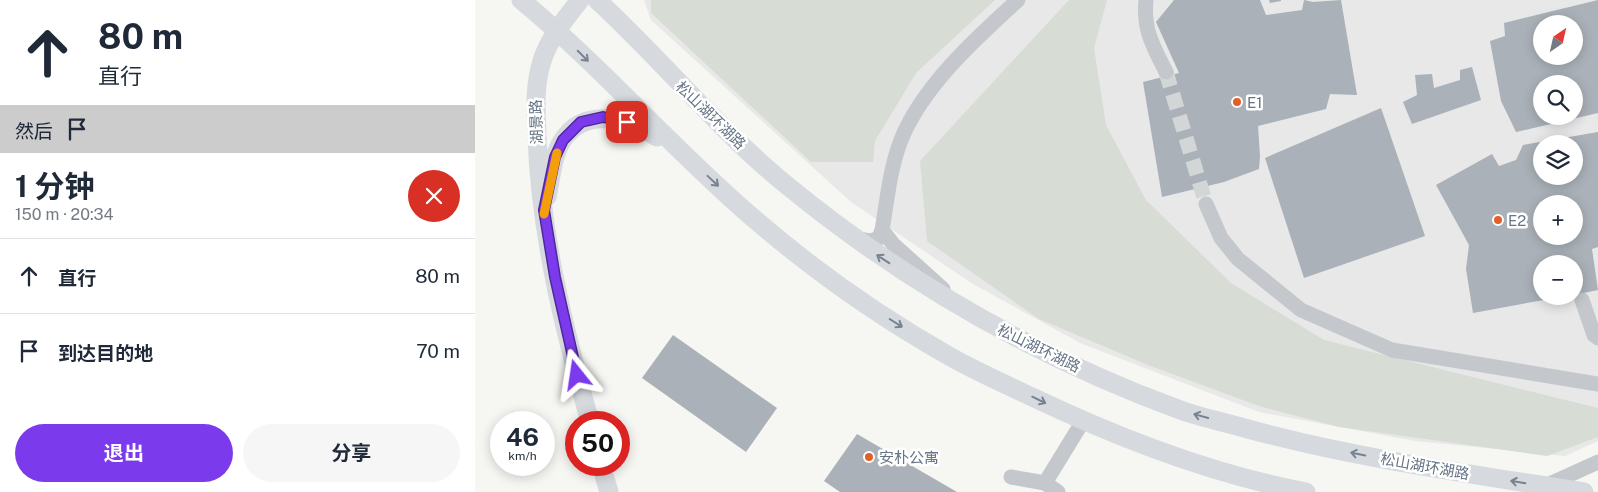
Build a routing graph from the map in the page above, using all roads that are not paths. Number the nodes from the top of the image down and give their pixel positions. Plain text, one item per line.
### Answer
1 (521, 0) edge
2 (580, 0) edge
3 (597, 0) edge
4 (1018, 0) edge
5 (1146, 0) edge
6 (558, 30) junction
7 (1166, 72) tunnel mouth
8 (685, 156) junction
9 (1206, 204) tunnel mouth
10 (544, 210) junction
11 (883, 223) junction
12 (854, 237) junction
13 (1583, 303) edge
14 (973, 314) junction
15 (1598, 338) edge
16 (1598, 384) edge
17 (587, 411) edge
18 (1083, 422) junction
19 (1598, 462) edge
20 (604, 476) edge
21 (1011, 477) dead end
22 (1045, 483) junction
23 (1545, 486) junction
24 (1288, 490) edge
25 (609, 492) edge
26 (1058, 492) edge
27 (1306, 492) edge
28 (1584, 492) edge

1 - 6 main road
2 - 6 main road, 湖景路
3 - 12 main road, 松山湖环湖路
4 - 11 street
5 - 7 street
6 -> 8 main road
6 - 10 main road, 湖景路
8 - 10 main road
8 -> 18 main road
9 - 16 street
10 - 17 main road, 湖景路
11 - 12 street
11 - 14 street
14 -> 12 main road, 松山湖环湖路
13 - 15 street
23 -> 14 main road, 松山湖环湖路
18 - 22 street
18 - 24 main road
19 - 23 street
20 - 25 main road
21 - 22 street
22 - 26 street
23 - 28 main road, 松山湖环湖路
24 - 27 main road

